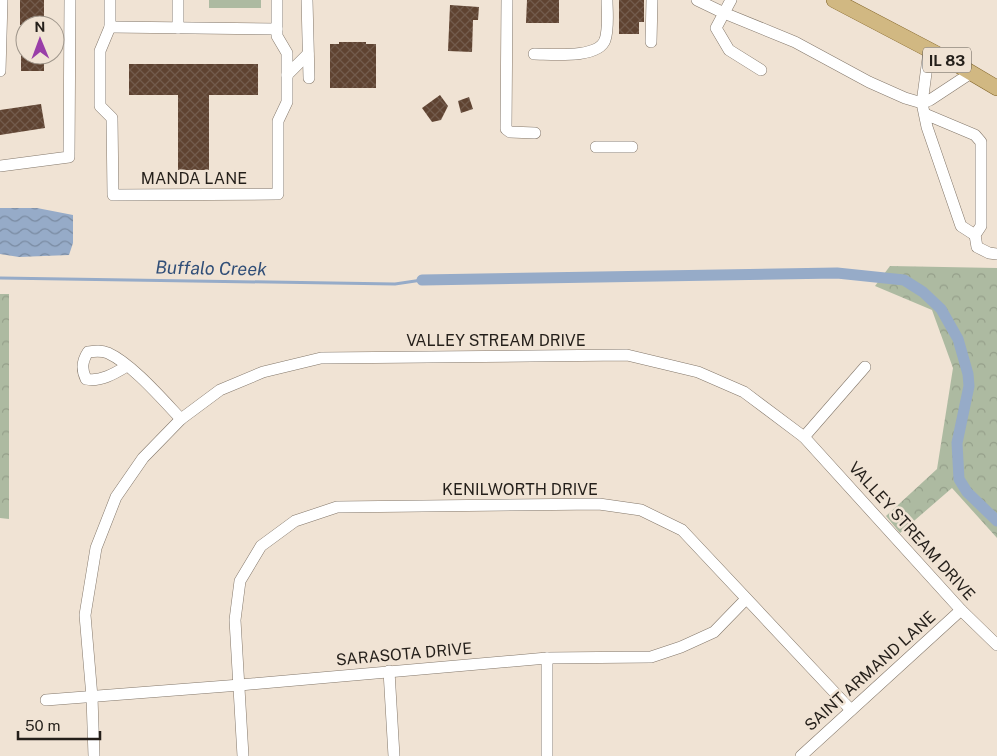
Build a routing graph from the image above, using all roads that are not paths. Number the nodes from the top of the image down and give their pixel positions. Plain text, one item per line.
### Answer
1 (2, 0) edge
2 (70, 0) edge
3 (110, 0) edge
4 (178, 0) edge
5 (277, 0) edge
6 (307, 0) edge
7 (507, 0) edge
8 (607, 0) edge
9 (652, 0) edge
10 (697, 0) edge
11 (731, 0) edge
12 (834, 0) edge
13 (724, 13) junction
14 (110, 27) junction
15 (178, 28) junction
16 (278, 29) junction
17 (651, 42) dead end
18 (929, 51) junction
19 (308, 54) junction
20 (534, 54) dead end
21 (761, 70) dead end
22 (0, 71) edge
23 (971, 73) junction
24 (287, 75) junction
25 (309, 78) dead end
26 (997, 88) edge
27 (923, 109) junction
28 (535, 133) dead end
29 (596, 147) dead end
30 (632, 147) dead end
31 (0, 166) edge
32 (975, 235) junction
33 (997, 254) edge
34 (127, 366) dead end
35 (865, 367) dead end
36 (181, 419) junction
37 (804, 437) junction
38 (746, 599) junction
39 (961, 610) junction
40 (997, 646) edge
41 (547, 658) junction
42 (389, 671) junction
43 (240, 685) junction
44 (92, 697) junction
45 (46, 700) dead end
46 (851, 710) junction
47 (94, 756) edge
48 (243, 756) edge
49 (394, 756) edge
50 (547, 756) edge
51 (801, 756) edge

1 - 22 street
2 - 31 street
3 - 14 street, MANDA LANE
4 - 15 street
5 - 16 street, MANDA LANE
6 - 19 street
7 - 28 street
8 - 20 street
9 - 17 street
10 - 13 street
11 - 13 street
12 - 18 main road, IL 83
13 - 21 street
13 - 27 street
14 - 15 street
14 - 24 street, MANDA LANE
15 - 16 street
16 - 24 street, MANDA LANE
18 - 23 main road, IL 83
18 - 27 street
19 - 24 street
19 - 25 street
23 - 26 main road, IL 83
23 - 27 street
27 - 32 street
27 - 32 street
29 - 30 street
32 - 33 street
34 - 36 street
35 - 37 street
36 - 37 street, VALLEY STREAM DRIVE
36 - 44 street, VALLEY STREAM DRIVE
37 - 39 street, VALLEY STREAM DRIVE
38 - 41 street, SARASOTA DRIVE
38 - 43 street, KENILWORTH DRIVE
38 - 46 street, KENILWORTH DRIVE
39 - 40 street, VALLEY STREAM DRIVE
39 - 46 street, SAINT ARMAND LANE
41 - 42 street, SARASOTA DRIVE
41 - 50 street
42 - 43 street, SARASOTA DRIVE
42 - 49 street
43 - 44 street, SARASOTA DRIVE
43 - 48 street, KENILWORTH DRIVE
44 - 45 street, SARASOTA DRIVE
44 - 47 street, VALLEY STREAM DRIVE
46 - 51 street, SAINT ARMAND LANE

